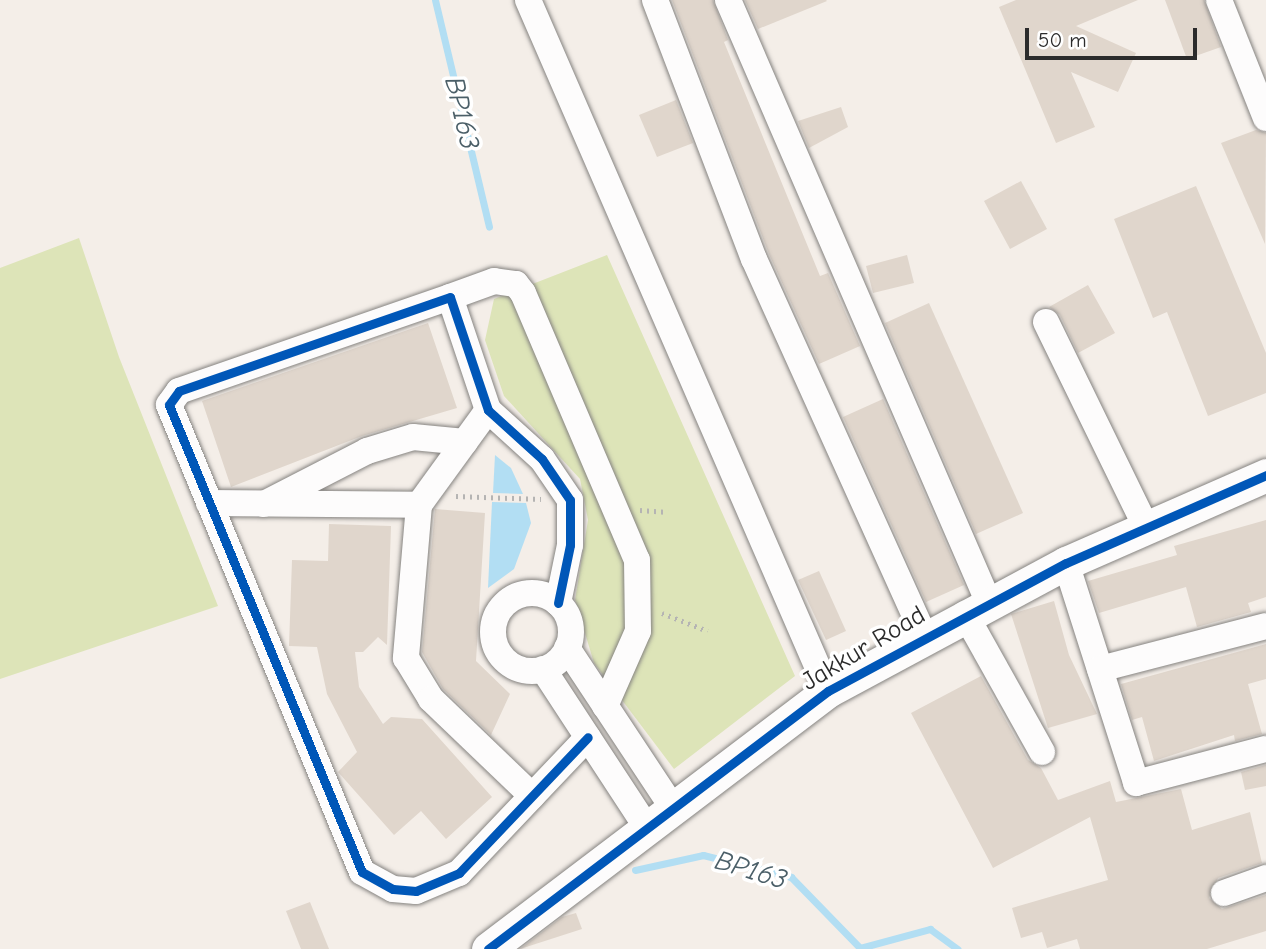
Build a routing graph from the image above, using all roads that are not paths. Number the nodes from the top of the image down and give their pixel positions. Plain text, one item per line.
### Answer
1 (528, 0) edge
2 (655, 0) edge
3 (728, 0) edge
4 (1219, 0) edge
5 (1266, 117) edge
6 (450, 297) junction
7 (1046, 322) dead end
8 (488, 410) junction
9 (465, 442) junction
10 (1266, 475) edge
11 (423, 500) junction
12 (209, 503) junction
13 (264, 504) junction
14 (1146, 527) junction
15 (1066, 562) junction
16 (558, 603) junction
17 (976, 607) junction
18 (1266, 626) edge
19 (924, 636) junction
20 (568, 648) junction
21 (543, 669) junction
22 (1100, 669) junction
23 (828, 691) junction
24 (605, 706) junction
25 (588, 737) junction
26 (1266, 749) edge
27 (1042, 752) dead end
28 (532, 796) junction
29 (673, 808) junction
30 (647, 828) junction
31 (1266, 878) edge
32 (1224, 893) dead end
33 (488, 949) edge

1 - 23 street
2 - 19 street
3 - 17 street
4 - 5 street
6 - 8 street
6 - 12 street
6 - 24 street
7 - 14 street
8 - 9 street
8 - 16 street
9 - 11 street
9 - 13 street
10 - 14 street, Jakkur Road
11 - 13 street
11 - 28 street
12 - 13 street
12 - 28 street
14 - 15 street, Jakkur Road
15 - 17 street, Jakkur Road
15 - 22 street
16 - 20 street
16 - 21 street
17 - 19 street, Jakkur Road
17 - 27 street
18 - 22 street
19 - 23 street, Jakkur Road
20 - 21 street
20 - 24 street
21 - 25 street
22 - 26 street
23 - 29 street, Jakkur Road
24 - 29 street
25 - 28 street
25 - 30 street
29 - 30 street, Jakkur Road
30 - 33 street, Jakkur Road
31 - 32 street

